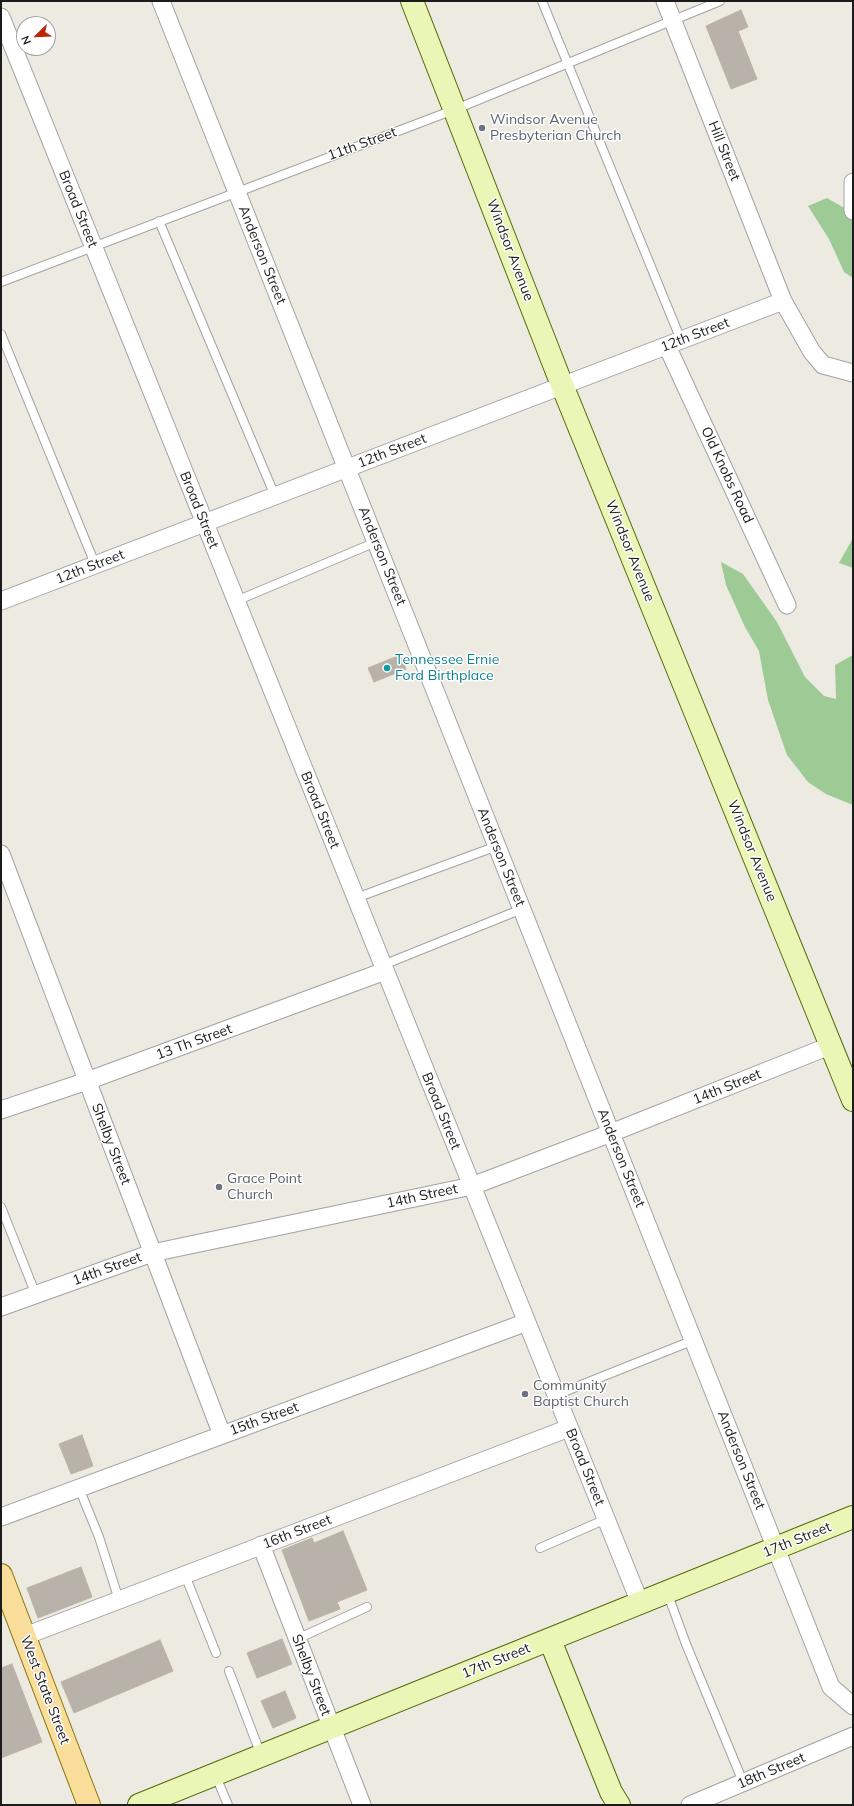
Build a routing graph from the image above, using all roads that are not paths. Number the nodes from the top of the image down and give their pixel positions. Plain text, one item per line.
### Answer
1 (161, 1) edge
2 (412, 1) edge
3 (542, 1) edge
4 (664, 1) edge
5 (720, 1) edge
6 (1, 17) edge
7 (672, 21) junction
8 (567, 64) junction
9 (456, 109) junction
10 (853, 182) edge
11 (236, 191) junction
12 (853, 211) edge
13 (159, 221) junction
14 (93, 246) junction
15 (1, 282) edge
16 (783, 301) junction
17 (1, 334) edge
18 (674, 343) junction
19 (853, 373) edge
20 (562, 386) junction
21 (347, 468) junction
22 (275, 496) junction
23 (204, 522) junction
24 (376, 542) junction
25 (95, 564) junction
26 (1, 600) edge
27 (236, 601) junction
28 (787, 605) dead end
29 (497, 846) junction
30 (1, 854) edge
31 (356, 898) junction
32 (522, 908) junction
33 (384, 968) junction
34 (832, 1045) junction
35 (87, 1081) junction
36 (853, 1100) edge
37 (1, 1110) edge
38 (611, 1133) junction
39 (472, 1186) junction
40 (1, 1207) edge
41 (152, 1253) junction
42 (36, 1295) junction
43 (1, 1307) edge
44 (527, 1322) junction
45 (694, 1340) junction
46 (556, 1395) junction
47 (569, 1428) junction
48 (222, 1435) junction
49 (79, 1488) junction
50 (1, 1517) edge
51 (853, 1517) edge
52 (606, 1519) junction
53 (261, 1545) junction
54 (540, 1548) dead end
55 (776, 1548) junction
56 (1, 1574) edge
57 (185, 1574) junction
58 (668, 1592) junction
59 (119, 1600) junction
60 (640, 1603) junction
61 (367, 1607) dead end
62 (24, 1636) junction
63 (297, 1639) junction
64 (550, 1640) junction
65 (216, 1653) dead end
66 (229, 1671) dead end
67 (853, 1706) edge
68 (332, 1727) junction
69 (853, 1736) edge
70 (261, 1756) junction
71 (215, 1774) junction
72 (743, 1782) junction
73 (89, 1805) edge
74 (139, 1805) edge
75 (228, 1805) edge
76 (362, 1805) edge
77 (619, 1805) edge
78 (690, 1805) edge

1 - 11 street, Anderson Street
2 - 9 street, Windsor Avenue
3 - 8 lane
4 - 7 street, Hill Street
5 - 7 lane, 11th Street
6 - 14 street, Broad Street
7 - 8 lane, 11th Street
7 - 16 street, Hill Street
8 - 9 lane, 11th Street
8 - 18 lane
9 - 11 lane, 11th Street
9 - 20 street, Windsor Avenue
10 - 12 street
11 - 13 lane, 11th Street
11 - 21 street, Anderson Street
13 - 14 lane, 11th Street
13 - 22 lane
14 - 15 lane, 11th Street
14 - 23 street, Broad Street
16 - 18 street, 12th Street
16 - 19 street, Hill Street
17 - 25 lane
18 - 20 street, 12th Street
18 - 28 street, Old Knobs Road
20 - 21 street, 12th Street
20 - 34 street, Windsor Avenue
21 - 22 street, 12th Street
21 - 24 street, Anderson Street
22 - 23 street, 12th Street
23 - 25 street, 12th Street
23 - 27 street, Broad Street
24 - 27 lane
24 - 29 street, Anderson Street
25 - 26 street, 12th Street
27 - 31 street, Broad Street
29 - 31 lane
29 - 32 street, Anderson Street
30 - 35 street, Shelby Street
31 - 33 street, Broad Street
32 - 33 lane
32 - 38 street, Anderson Street
33 - 35 street, 13 Th Street
33 - 39 street, Broad Street
34 - 36 street, Windsor Avenue
34 - 38 street, 14th Street
35 - 37 street, 13 Th Street
35 - 41 street, Shelby Street
38 - 39 street, 14th Street
38 - 45 street, Anderson Street
39 - 41 street, 14th Street
39 - 44 street, Broad Street
40 - 42 lane
41 - 42 street, 14th Street
41 - 48 street, Shelby Street
42 - 43 street, 14th Street
44 - 46 street, Broad Street
44 - 48 street, 15th Street
45 - 46 lane
45 - 55 street, Anderson Street
46 - 47 street, Broad Street
47 - 52 street, Broad Street
47 - 53 street, 16th Street
48 - 49 street, 15th Street
49 - 50 street, 15th Street
49 - 59 lane
51 - 55 street, 17th Street
52 - 54 lane
52 - 60 street, Broad Street
53 - 57 street, 16th Street
53 - 63 street, Shelby Street
55 - 58 street, 17th Street
55 - 67 street, Anderson Street
56 - 62 main road, West State Street
57 - 59 street, 16th Street
57 - 65 lane
58 - 60 street, 17th Street
58 - 72 lane
59 - 62 street, 16th Street
60 - 64 street, 17th Street
61 - 63 lane
62 - 73 main road, West State Street
63 - 68 street, Shelby Street
64 - 68 street, 17th Street
64 - 77 street
66 - 70 lane
68 - 70 street, 17th Street
68 - 76 street, Shelby Street
69 - 72 street, 18th Street
70 - 71 street, 17th Street
71 - 74 street, 17th Street
71 - 75 lane
72 - 78 street, 18th Street

